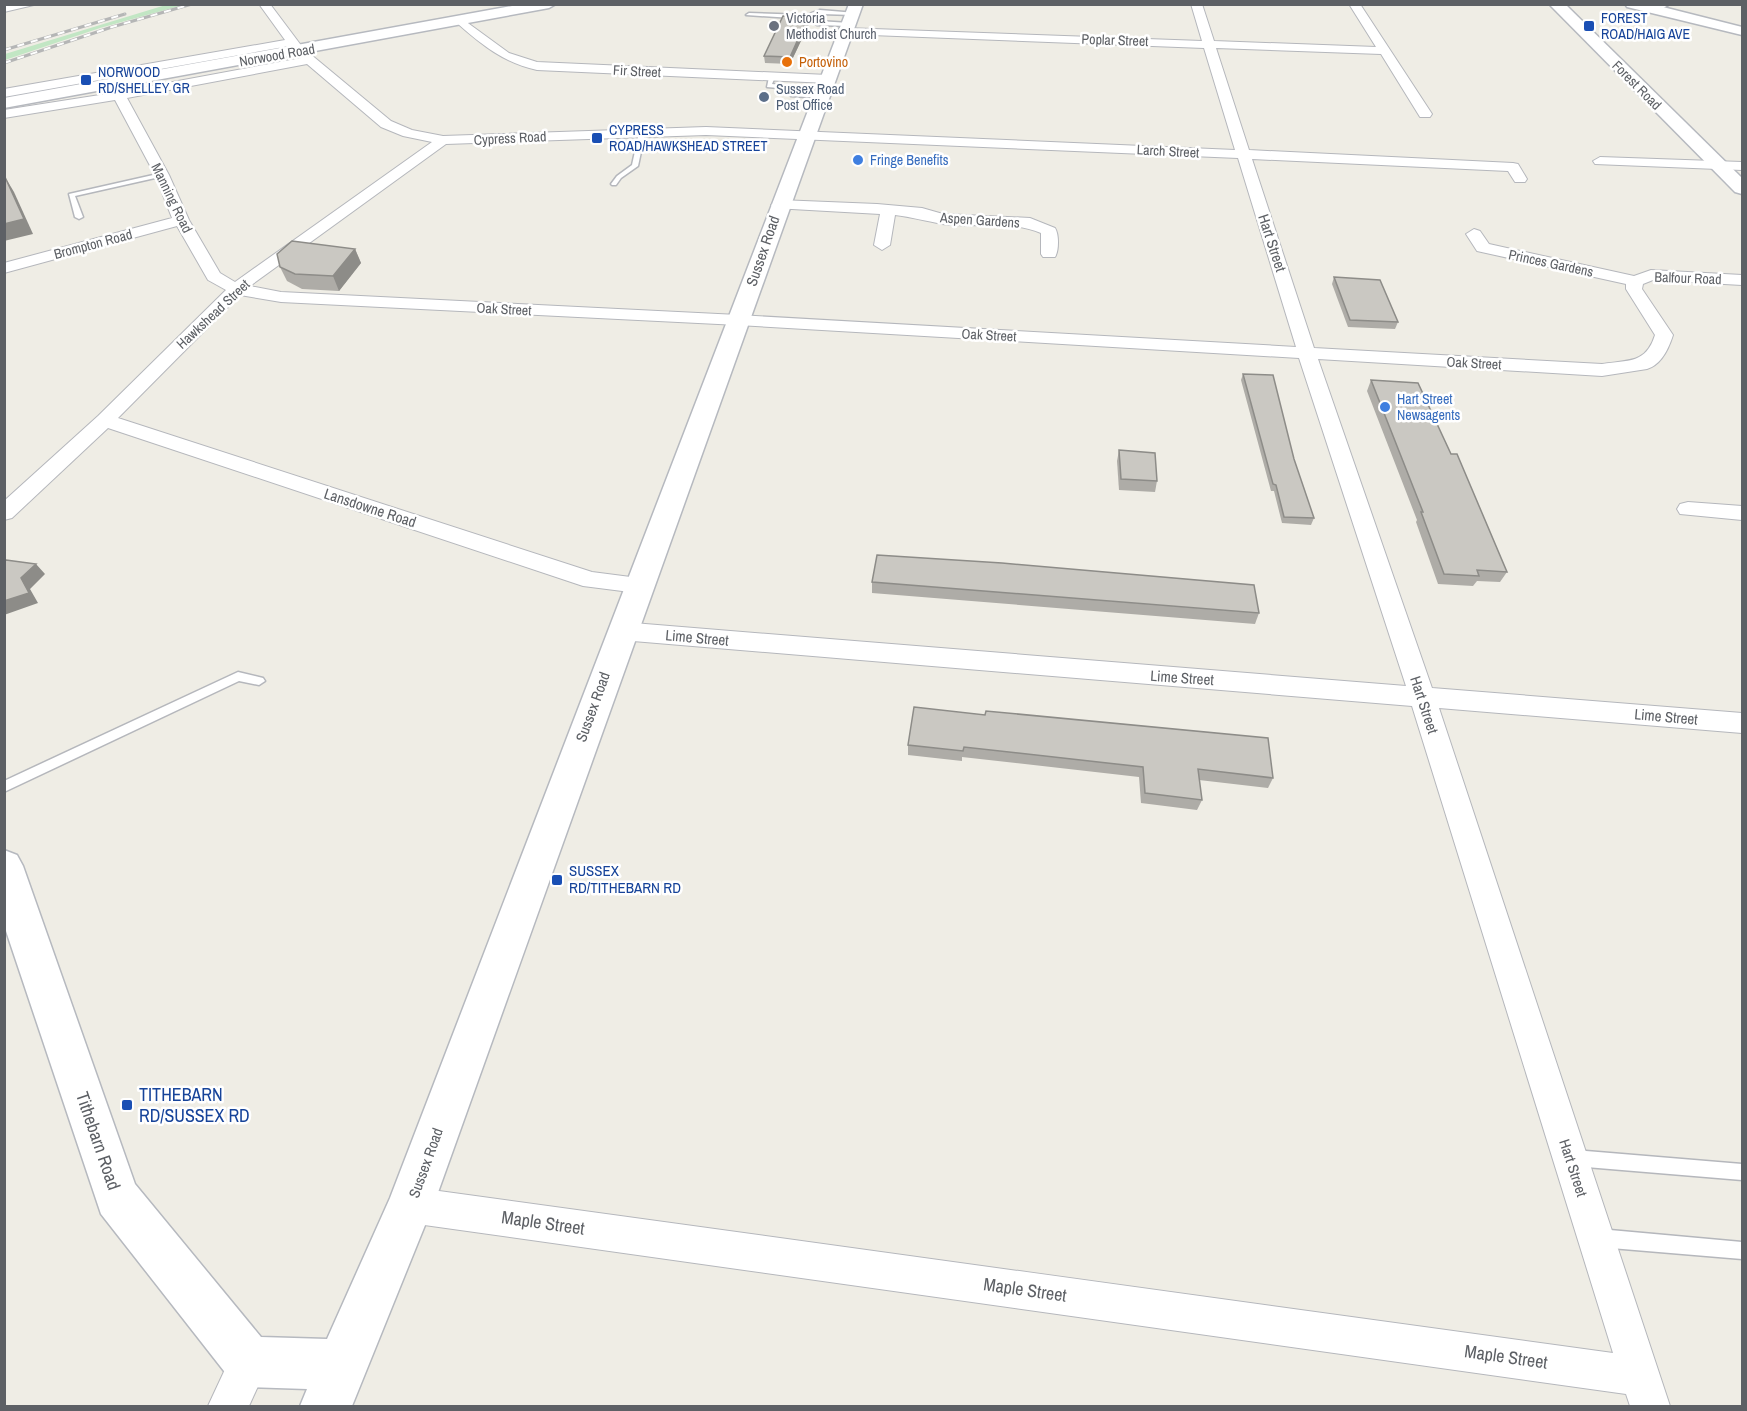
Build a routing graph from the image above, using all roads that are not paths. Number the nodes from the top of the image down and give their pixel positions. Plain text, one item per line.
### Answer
1 (33, 4) edge
2 (549, 4) edge
3 (1196, 4) edge
4 (1354, 4) edge
5 (1556, 4) edge
6 (1632, 4) edge
7 (268, 5) edge
8 (11, 7) edge
9 (1662, 7) edge
10 (749, 15) dead end
11 (808, 17) junction
12 (851, 18) edge
13 (460, 21) junction
14 (1743, 31) edge
15 (1208, 44) junction
16 (301, 51) junction
17 (1384, 51) junction
18 (772, 77) junction
19 (1384, 80) dead end
20 (1402, 80) junction
21 (825, 88) junction
22 (4, 93) edge
23 (119, 96) junction
24 (4, 103) edge
25 (4, 114) edge
26 (1425, 114) dead end
27 (642, 133) junction
28 (808, 134) junction
29 (442, 140) junction
30 (1244, 155) junction
31 (1600, 161) dead end
32 (1719, 165) junction
33 (1743, 166) edge
34 (162, 175) junction
35 (1520, 179) dead end
36 (614, 184) dead end
37 (1743, 188) edge
38 (930, 199) dead end
39 (779, 205) junction
40 (888, 212) junction
41 (922, 213) junction
42 (79, 218) dead end
43 (181, 220) junction
44 (1474, 234) dead end
45 (882, 245) dead end
46 (1049, 254) dead end
47 (4, 268) edge
48 (1743, 280) edge
49 (1635, 281) junction
50 (236, 289) junction
51 (738, 320) junction
52 (1307, 354) junction
53 (105, 420) junction
54 (1688, 509) dead end
55 (4, 513) edge
56 (1743, 513) edge
57 (638, 585) junction
58 (621, 631) junction
59 (259, 681) dead end
60 (1422, 696) junction
61 (1743, 723) edge
62 (4, 787) edge
63 (4, 866) edge
64 (1570, 1158) junction
65 (1743, 1172) edge
66 (410, 1205) junction
67 (1595, 1238) junction
68 (1743, 1251) edge
69 (249, 1362) junction
70 (341, 1365) junction
71 (1644, 1391) edge
72 (228, 1407) edge
73 (326, 1407) edge

1 - 8 street
2 - 13 street, Norwood Road
3 - 15 street, Hart Street
4 - 17 street
5 - 32 street, Forest Road
6 - 9 street
7 - 16 street, Cypress Road
9 - 14 street
10 - 11 lane
11 - 12 lane
11 - 12 lane
12 - 15 street, Poplar Street
12 - 21 street, Sussex Road
13 - 16 street, Norwood Road
13 - 18 street, Fir Street
15 - 17 street, Poplar Street
15 - 30 street, Hart Street
16 - 22 street
16 - 23 street
16 - 24 street, Norwood Road
16 - 29 street, Cypress Road
17 - 20 street
18 - 21 street, Fir Street
18 - 21 lane
19 - 20 street
20 - 26 street
21 - 28 street, Sussex Road
23 - 25 street
23 - 34 street, Manning Road
27 - 28 street, Cypress Road
27 - 29 street, Cypress Road
27 - 36 lane
28 - 30 street, Larch Street
28 - 39 street, Sussex Road
29 - 50 street, Hawkshead Street
30 - 35 street, Larch Street
30 - 52 street, Hart Street
31 - 32 street
32 - 33 street
32 - 37 street, Forest Road
34 - 42 lane
34 - 43 street, Manning Road
38 - 41 street, Aspen Gardens
39 - 40 street, Aspen Gardens
39 - 51 street, Sussex Road
40 - 41 street, Aspen Gardens
40 - 45 street
41 - 46 street, Aspen Gardens
43 - 47 street, Brompton Road
43 - 50 street, Manning Road
44 - 49 street, Princes Gardens
48 - 49 street, Balfour Road
49 - 52 street, Oak Street
50 - 51 street, Oak Street
50 - 53 street, Hawkshead Street
51 - 52 street, Oak Street
51 - 57 street, Sussex Road
52 - 60 street, Hart Street
53 - 55 street, Hawkshead Street
53 - 57 street, Lansdowne Road
54 - 56 street
57 - 58 street, Sussex Road
58 - 60 street, Lime Street
58 - 66 street, Sussex Road
59 - 62 lane
60 - 61 street, Lime Street
60 - 64 street, Hart Street
63 - 69 street, Tithebarn Road
64 - 65 lane
64 - 67 street, Hart Street
66 - 70 street, Sussex Road
66 - 71 street, Maple Street
67 - 68 lane
67 - 71 street, Hart Street
69 - 70 street
69 - 72 street
70 - 73 street, Sussex Road

